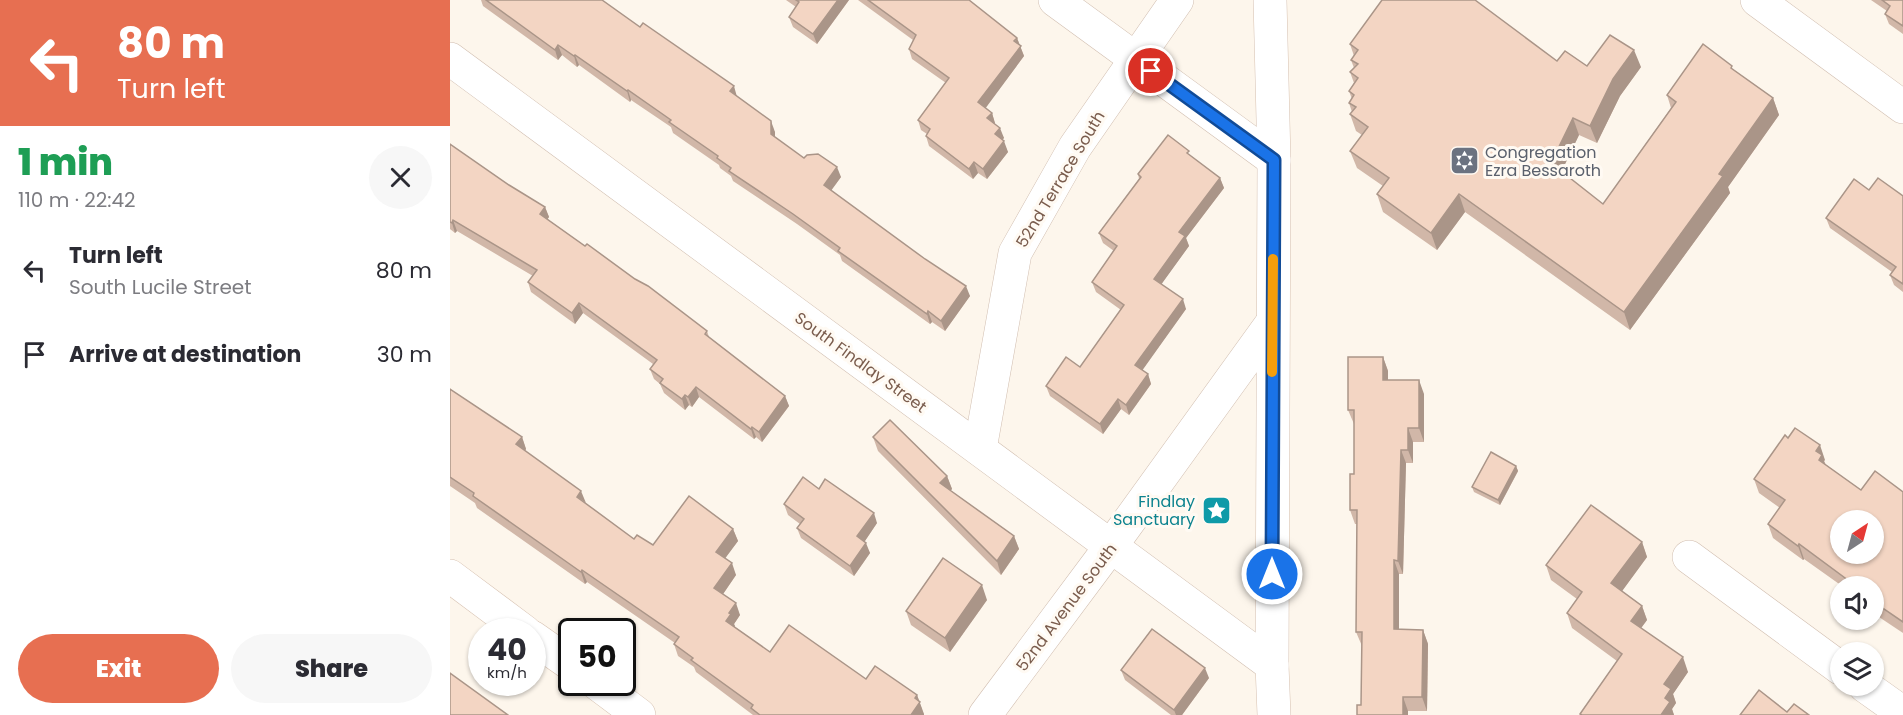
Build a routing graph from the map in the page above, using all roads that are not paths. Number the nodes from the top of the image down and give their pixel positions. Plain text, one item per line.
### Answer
1 (1055, 0) edge
2 (1177, 0) edge
3 (1270, 0) edge
4 (1757, 0) edge
5 (450, 59) edge
6 (1135, 59) junction
7 (1903, 107) edge
8 (1274, 160) junction
9 (1272, 322) junction
10 (980, 449) junction
11 (1111, 546) junction
12 (1689, 557) dead end
13 (450, 576) edge
14 (506, 618) edge
15 (1830, 661) edge
16 (1272, 665) junction
17 (614, 696) edge
18 (1879, 696) edge
19 (1903, 713) edge
20 (639, 715) edge
21 (985, 715) edge
22 (1274, 715) edge

1 - 6 street
2 - 6 street, 52nd Terrace South
3 - 8 street
4 - 7 street
5 - 10 street, South Findlay Street
6 - 8 street
6 - 10 street, 52nd Terrace South
8 - 9 street
9 - 11 street, 52nd Avenue South
9 - 16 street
10 - 11 street, South Findlay Street
11 - 16 street, South Findlay Street
11 - 21 street, 52nd Avenue South
12 - 15 street
13 - 14 street
16 - 22 street
17 - 20 street
18 - 19 street

